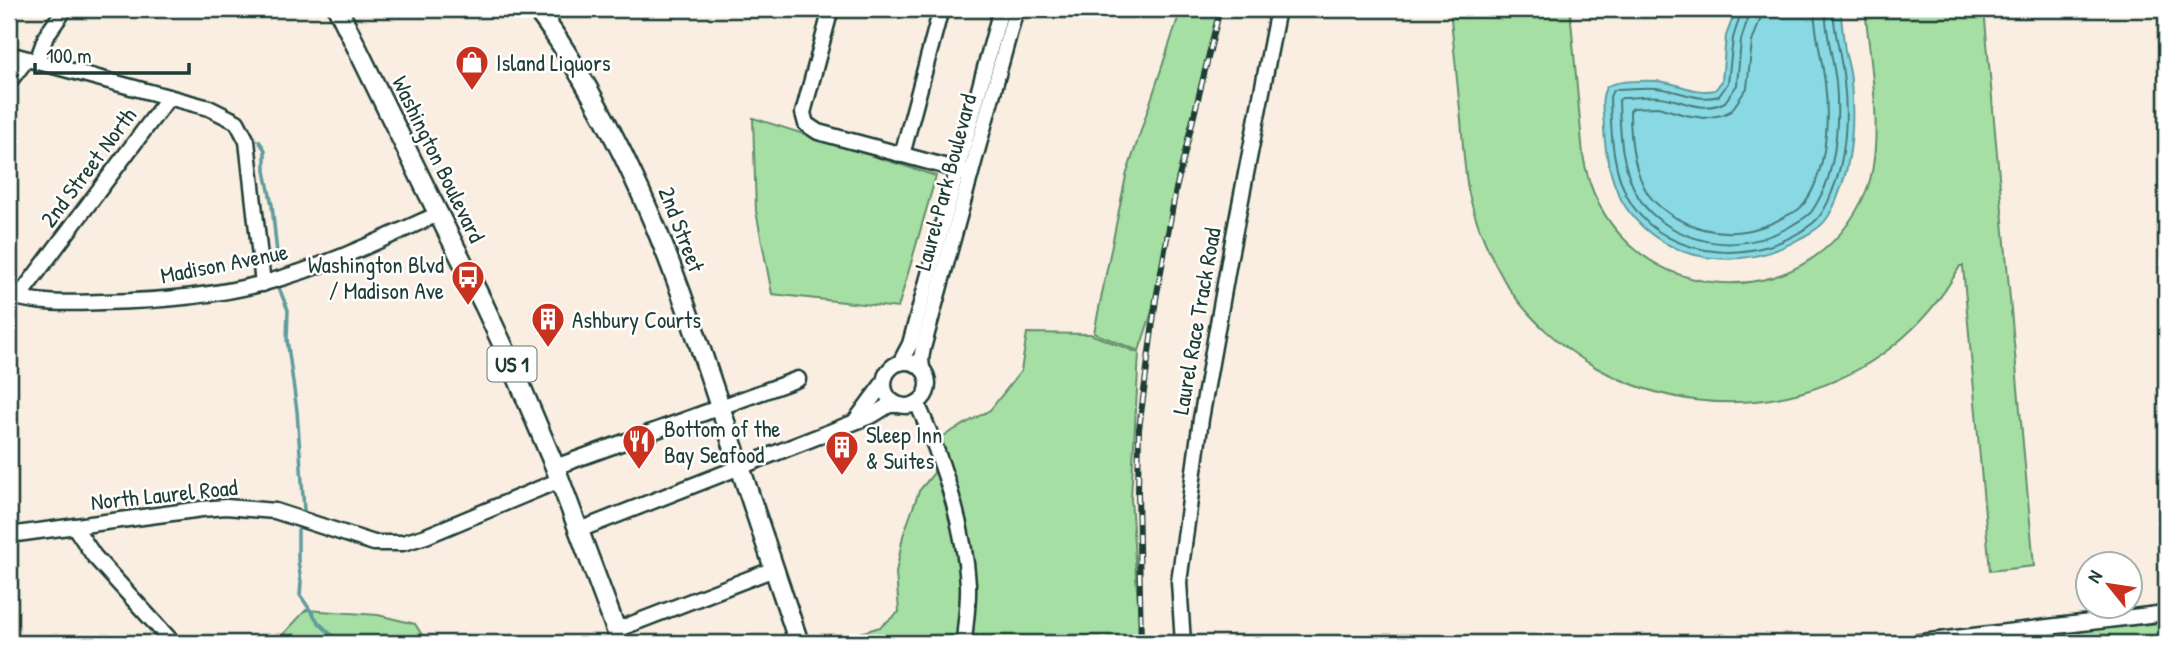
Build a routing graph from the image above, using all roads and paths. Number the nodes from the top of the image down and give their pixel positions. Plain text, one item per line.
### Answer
1 (65, 9) edge
2 (338, 9) edge
3 (536, 9) edge
4 (831, 9) edge
5 (941, 9) edge
6 (1001, 9) edge
7 (1016, 9) edge
8 (1278, 9) edge
9 (551, 18) edge
10 (9, 54) edge
11 (32, 60) junction
12 (9, 82) edge
13 (169, 97) junction
14 (902, 155) junction
15 (964, 172) junction
16 (438, 214) junction
17 (263, 284) junction
18 (13, 297) edge
19 (900, 363) junction
20 (922, 368) junction
21 (797, 379) dead end
22 (884, 382) junction
23 (917, 403) junction
24 (900, 405) junction
25 (721, 407) junction
26 (856, 420) junction
27 (740, 466) junction
28 (557, 474) junction
29 (74, 526) junction
30 (579, 530) junction
31 (9, 535) edge
32 (774, 569) junction
33 (2166, 614) edge
34 (619, 636) edge
35 (173, 643) edge
36 (799, 643) edge
37 (964, 643) edge
38 (1183, 643) edge
39 (1913, 643) edge

1 - 11 street
2 - 16 main road, Washington Boulevard / US 1
3 - 9 main road, 2nd Street
4 - 14 street
5 - 14 street
6 - 15 street, Laurel Park Boulevard
7 - 15 street, Laurel Park Boulevard
8 - 38 street, Laurel Race Track Road
9 - 25 main road, 2nd Street
10 - 11 street
11 - 12 street
11 - 13 street
13 - 17 street
13 - 18 street, 2nd Street North
14 - 15 street
15 - 19 street, Laurel Park Boulevard
15 - 20 street, Laurel Park Boulevard
16 - 17 street, Madison Avenue
16 - 28 main road, Washington Boulevard / US 1
17 - 18 street, Madison Avenue
19 - 20 street
19 - 22 street, Laurel Park Boulevard
20 - 23 street, Laurel Park Boulevard
21 - 25 street, North Laurel Road
22 - 24 street
22 - 26 street, Laurel Park Boulevard
23 - 24 street
23 - 37 street
24 - 26 street
25 - 27 main road, 2nd Street
25 - 28 street, North Laurel Road
26 - 27 street
27 - 30 street
27 - 32 main road, 2nd Street
28 - 29 street, North Laurel Road
28 - 30 main road, Washington Boulevard / US 1
29 - 31 street, North Laurel Road
29 - 35 street
30 - 34 main road, Washington Boulevard / US 1
32 - 34 street
32 - 36 main road, 2nd Street
33 - 39 street

